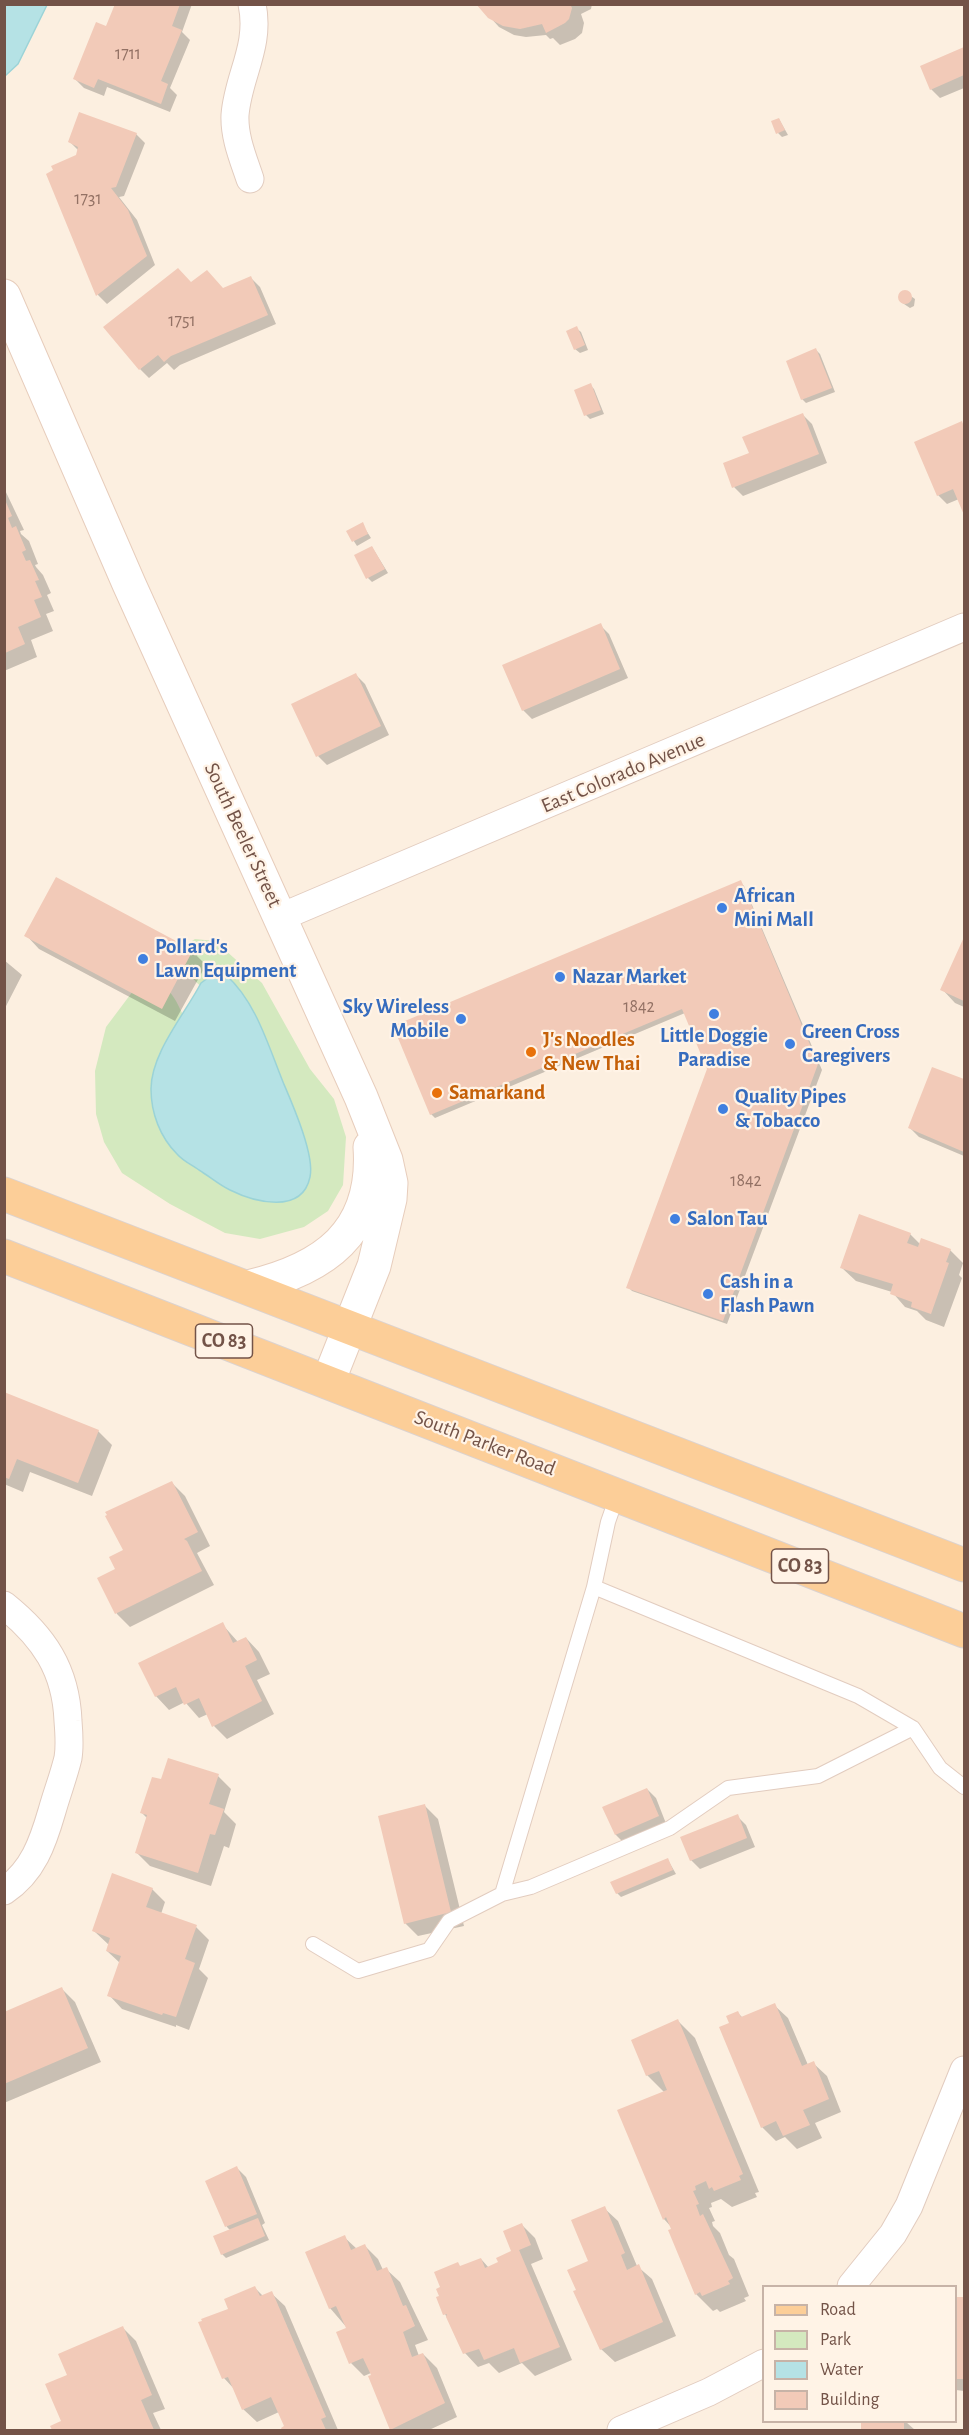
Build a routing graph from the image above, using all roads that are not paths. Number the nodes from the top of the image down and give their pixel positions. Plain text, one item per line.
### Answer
1 (252, 4) edge
2 (250, 179) dead end
3 (4, 296) edge
4 (964, 627) edge
5 (280, 917) junction
6 (362, 1098) junction
7 (4, 1194) edge
8 (4, 1256) edge
9 (248, 1287) junction
10 (350, 1327) junction
11 (328, 1382) junction
12 (618, 1495) junction
13 (964, 1565) edge
14 (594, 1587) junction
15 (4, 1605) edge
16 (964, 1631) edge
17 (913, 1728) junction
18 (964, 1787) edge
19 (4, 1891) edge
20 (502, 1894) junction
21 (313, 1944) dead end
22 (964, 2070) edge
23 (852, 2285) edge
24 (762, 2364) edge
25 (621, 2430) edge

1 - 2 street
3 - 5 street, South Beeler Street
4 - 5 street, East Colorado Avenue
5 - 6 street, South Beeler Street
6 - 9 street
6 - 10 street, South Beeler Street
7 - 9 main road
8 - 11 main road, South Parker Road / CO 83
9 - 10 main road
10 - 11 street, South Beeler Street
10 - 13 main road
11 - 12 main road, South Parker Road / CO 83
12 - 14 lane
12 - 16 main road, South Parker Road / CO 83
14 - 17 lane
14 - 20 lane
15 - 19 street
17 - 18 lane
17 - 20 lane
20 - 21 lane
22 - 23 street
24 - 25 street

